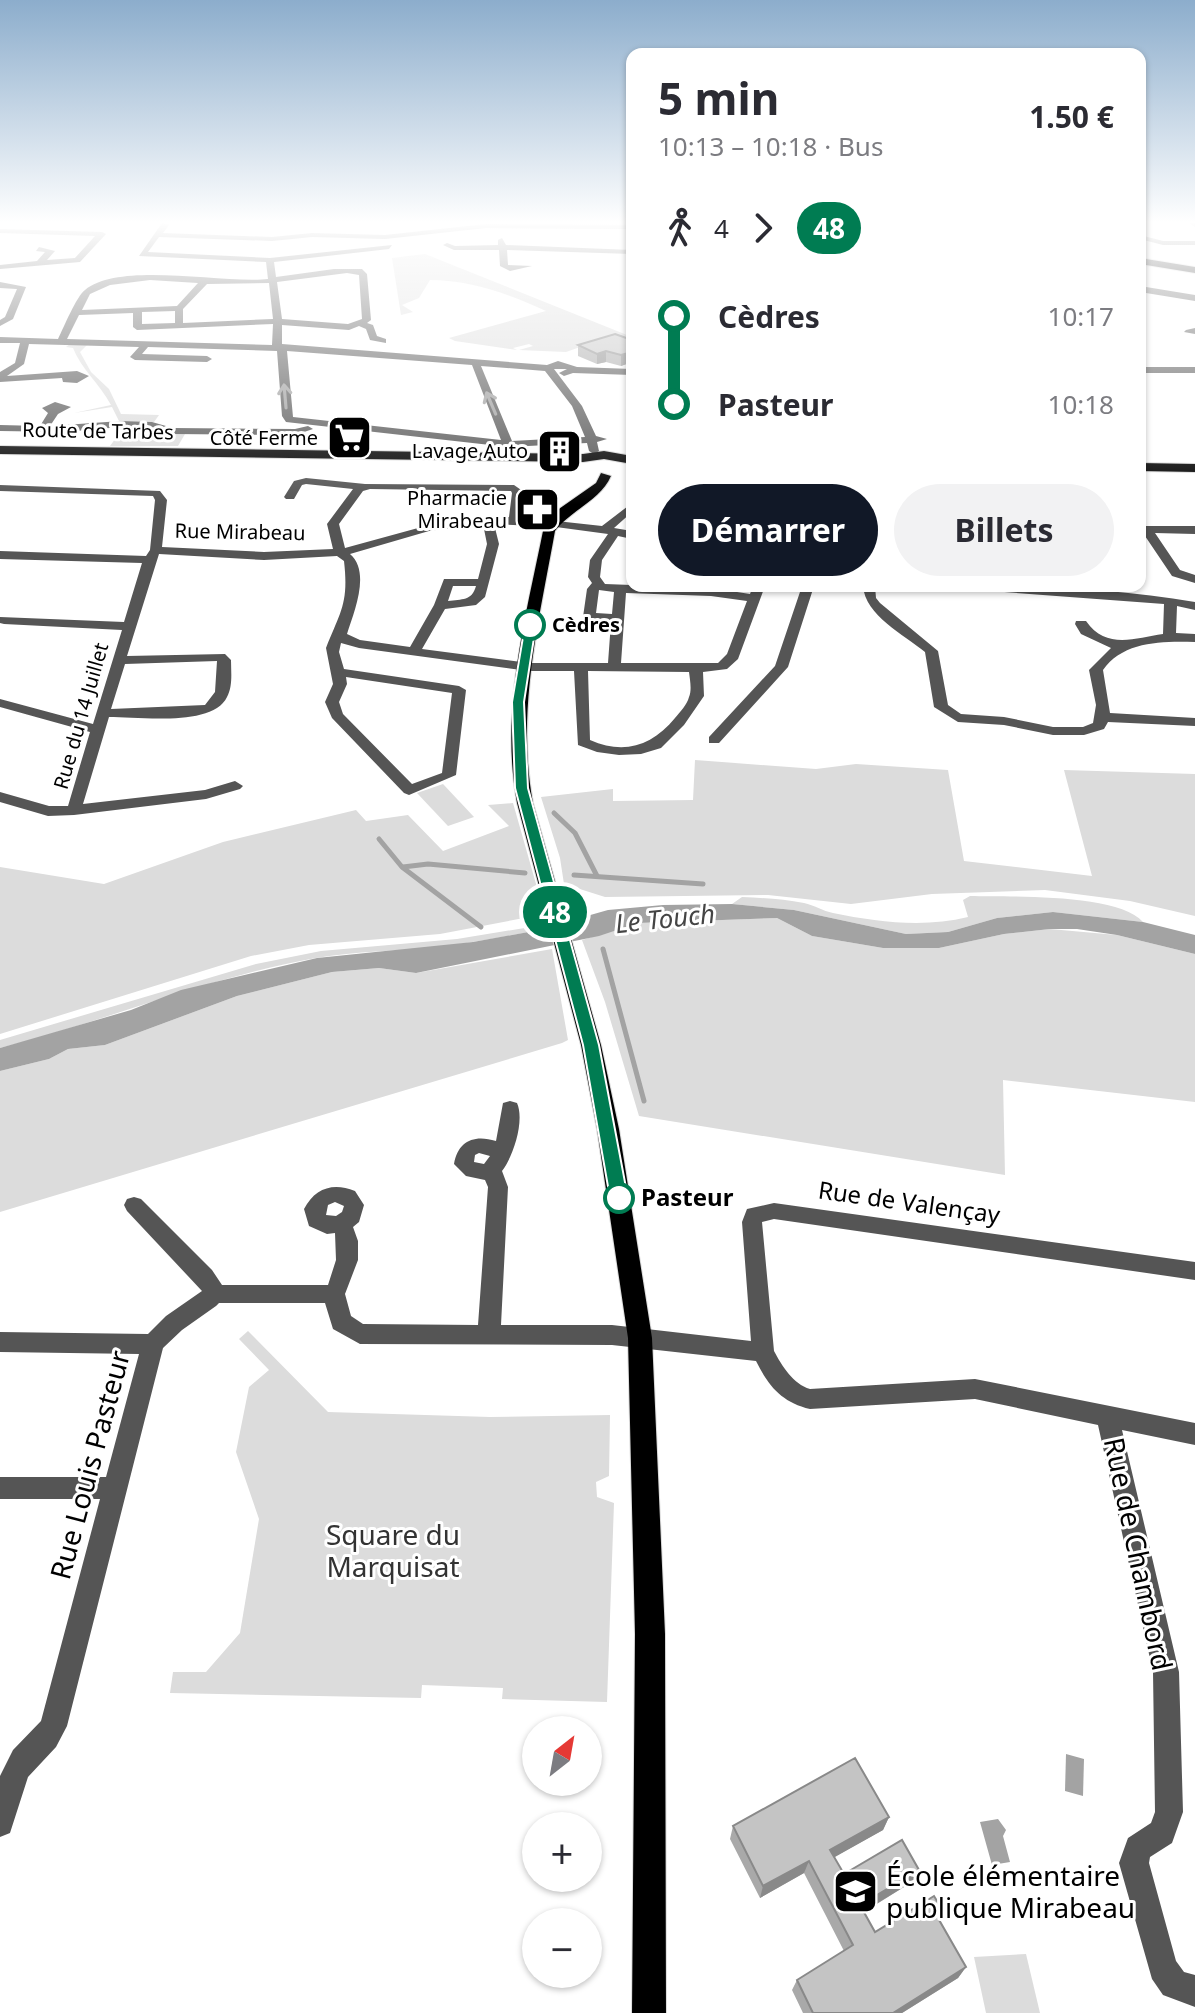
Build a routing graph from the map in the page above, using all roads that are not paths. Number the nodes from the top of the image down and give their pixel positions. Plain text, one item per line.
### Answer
1 (74, 317) edge
2 (137, 317) edge
3 (179, 317) edge
4 (278, 317) edge
5 (367, 317) edge
6 (278, 322) junction
7 (362, 324) junction
8 (179, 326) junction
9 (0, 340) edge
10 (25, 341) junction
11 (62, 341) junction
12 (383, 341) dead end
13 (146, 344) junction
14 (280, 348) junction
15 (207, 359) dead end
16 (477, 363) junction
17 (1189, 367) edge
18 (550, 370) junction
19 (1146, 370) edge
20 (569, 371) junction
21 (626, 372) edge
22 (68, 376) dead end
23 (0, 378) edge
24 (1195, 383) edge
25 (54, 412) dead end
26 (313, 424) junction
27 (0, 428) edge
28 (43, 429) junction
29 (597, 439) junction
30 (508, 444) junction
31 (0, 450) edge
32 (625, 463) edge
33 (585, 465) junction
34 (1146, 467) edge
35 (1195, 468) edge
36 (605, 476) junction
37 (365, 487) junction
38 (0, 488) edge
39 (590, 492) junction
40 (290, 497) dead end
41 (626, 513) edge
42 (514, 520) junction
43 (553, 521) junction
44 (488, 522) junction
45 (1146, 529) edge
46 (1195, 530) edge
47 (610, 531) junction
48 (1146, 533) edge
49 (626, 534) edge
50 (340, 552) junction
51 (0, 555) edge
52 (152, 555) junction
53 (1195, 579) edge
54 (483, 583) junction
55 (598, 585) junction
56 (620, 589) junction
57 (626, 589) edge
58 (711, 592) edge
59 (756, 592) edge
60 (806, 592) edge
61 (870, 592) edge
62 (1071, 592) edge
63 (1171, 601) junction
64 (1195, 606) edge
65 (440, 607) junction
66 (618, 618) junction
67 (4, 620) dead end
68 (1081, 624) dead end
69 (129, 626) junction
70 (341, 636) junction
71 (1171, 637) junction
72 (1195, 638) edge
73 (1119, 647) junction
74 (414, 651) junction
75 (118, 660) junction
76 (523, 666) junction
77 (581, 667) junction
78 (614, 668) junction
79 (696, 668) junction
80 (338, 672) junction
81 (0, 703) edge
82 (103, 713) junction
83 (1103, 717) junction
84 (1195, 722) edge
85 (98, 730) junction
86 (714, 740) dead end
87 (235, 786) dead end
88 (0, 797) edge
89 (74, 810) junction
90 (510, 1108) dead end
91 (134, 1205) dead end
92 (341, 1224) dead end
93 (1195, 1271) edge
94 (216, 1294) junction
95 (334, 1294) junction
96 (489, 1334) junction
97 (640, 1338) junction
98 (0, 1342) edge
99 (153, 1344) junction
100 (763, 1352) junction
101 (1107, 1414) junction
102 (1195, 1434) edge
103 (0, 1488) edge
104 (115, 1488) junction
105 (0, 1823) edge
106 (1195, 1991) edge
107 (649, 2013) edge

1 - 11 street
2 - 8 street
3 - 8 street
4 - 6 street
5 - 7 street
6 - 7 street
6 - 8 street
6 - 14 street
7 - 12 street
9 - 10 street
10 - 11 street
10 - 23 street
11 - 13 street
13 - 14 street
13 - 15 street
14 - 16 street
26 -> 14 street
16 - 18 street
30 -> 16 street
17 - 19 street
17 - 24 street
18 - 20 street
18 - 29 street
20 - 21 street
20 - 29 street
22 - 23 street
25 - 28 street
26 - 28 street
26 - 30 street
27 - 28 street
29 - 30 street
29 - 32 street
29 - 33 street
31 - 33 main road, Route de Tarbes
32 - 33 main road, Route de Tarbes
32 - 36 main road, Route de Tarbes
33 - 36 main road, Route de Tarbes
33 - 39 main road
34 - 35 main road
36 - 39 main road
37 - 40 street
37 - 42 street
37 - 50 street
38 - 52 street, Rue du 14 Juillet
39 - 43 main road
41 - 47 street
42 - 43 street, Rue Mirabeau
42 - 44 street, Rue Mirabeau
43 - 47 street, Rue Mirabeau
43 - 76 main road
44 - 50 street, Rue Mirabeau
44 - 54 street
45 - 46 street
47 - 49 street, Rue Mirabeau
47 - 55 street
48 - 53 street
50 - 52 street, Rue Mirabeau
50 - 70 street
51 - 52 street, Rue Mirabeau
52 - 69 street, Rue du 14 Juillet
54 - 65 street
54 - 65 street
55 - 56 street
55 - 66 street
56 - 57 street
56 - 66 street
58 - 59 street
59 - 79 street
60 - 86 street
61 - 83 street
62 - 63 street
63 - 64 street
63 - 71 street
65 - 74 street
66 - 78 street
67 - 69 street
68 - 73 street
69 - 75 street, Rue du 14 Juillet
70 - 74 street
70 - 80 street
71 - 72 street
71 - 73 street
73 - 83 street
74 - 76 street
75 - 82 street, Rue du 14 Juillet
75 - 82 street
76 - 77 street
76 - 97 main road
77 - 78 street
77 - 79 street
78 - 79 street
80 - 80 street
81 - 85 street
82 - 85 street, Rue du 14 Juillet
83 - 84 street
85 - 89 street, Rue du 14 Juillet
87 - 89 street
88 - 89 street, Rue du 14 Juillet
90 - 96 street
91 - 94 street
92 - 95 street
93 - 100 street, Rue de Valençay
94 - 95 street
94 - 99 street, Rue Louis Pasteur
95 - 96 street
96 - 97 street
97 - 100 street
97 - 107 main road
98 - 99 street
99 - 104 street, Rue Louis Pasteur
100 - 101 street, Rue de Chambord
101 - 102 street, Rue de Chambord
101 - 106 street, Rue de Chambord
103 - 104 street
104 - 105 street, Rue Louis Pasteur

